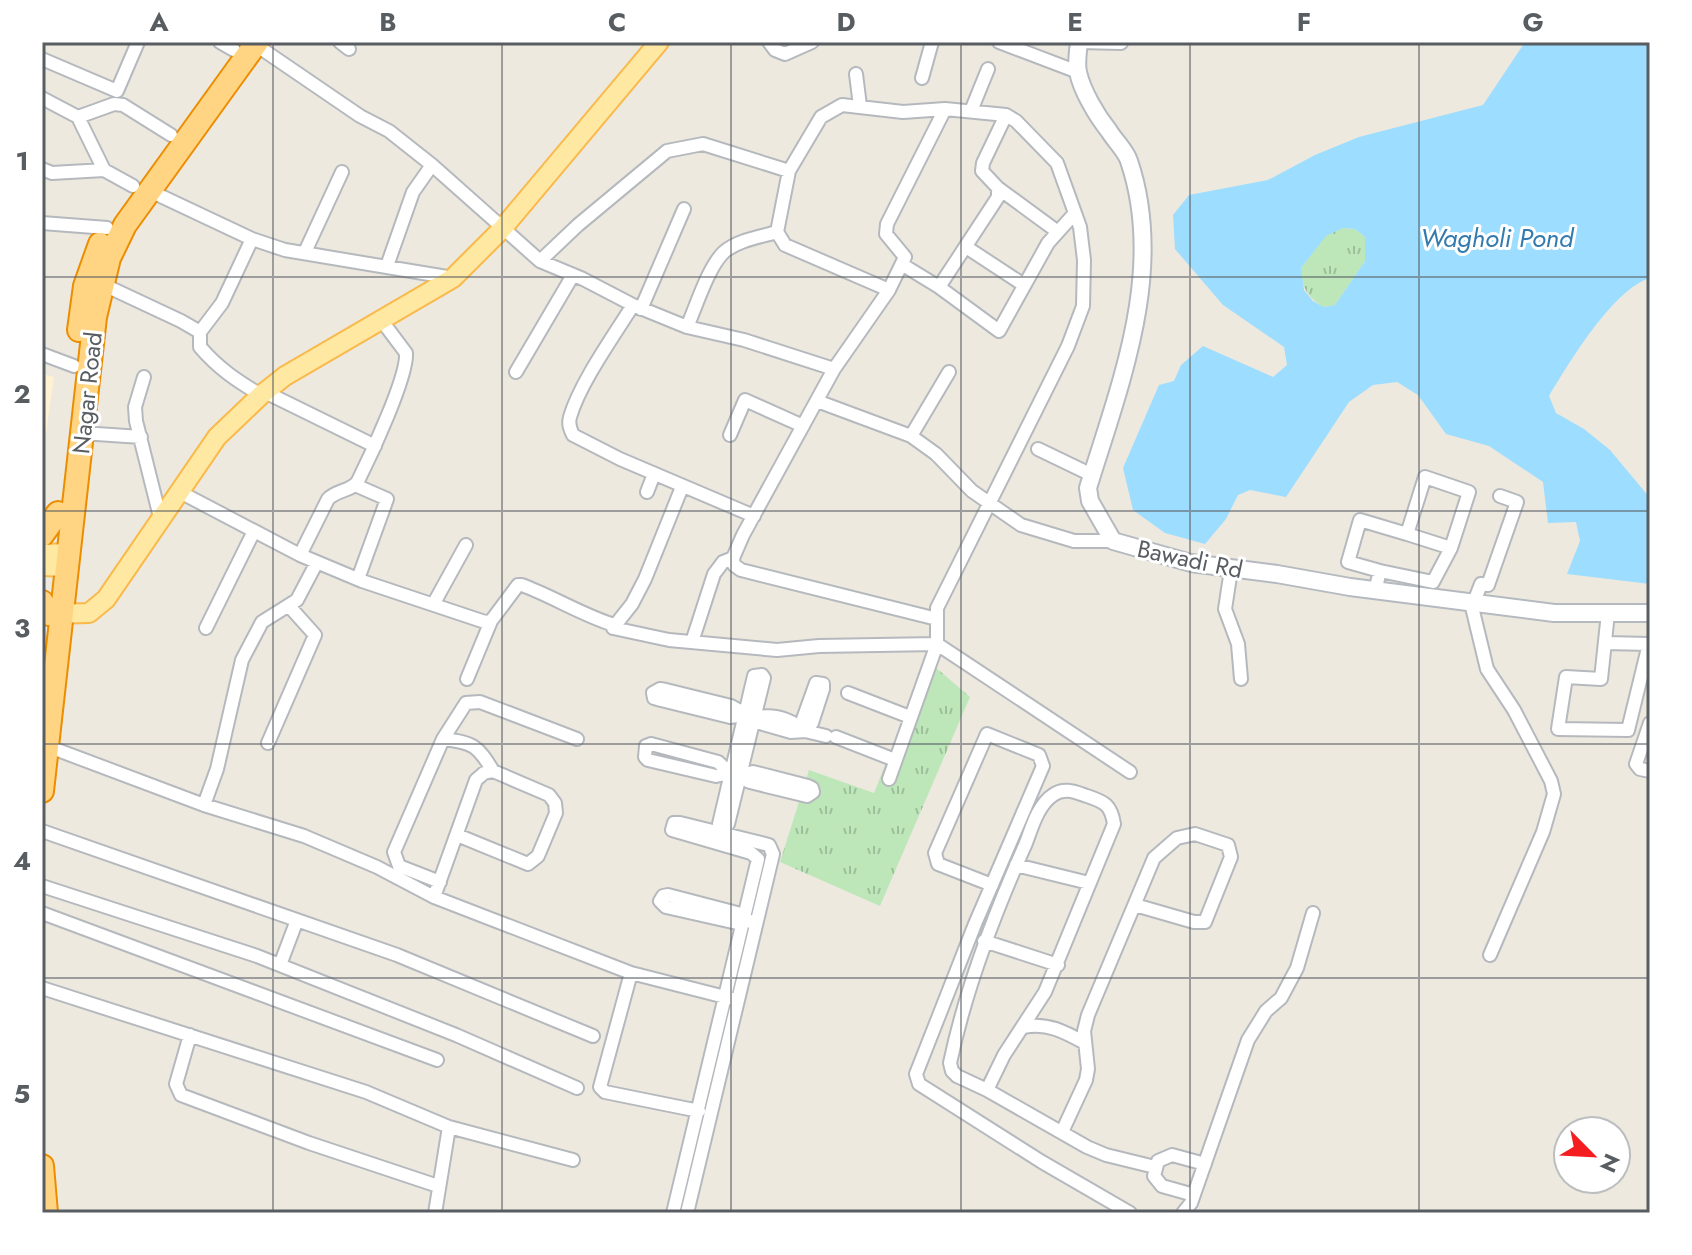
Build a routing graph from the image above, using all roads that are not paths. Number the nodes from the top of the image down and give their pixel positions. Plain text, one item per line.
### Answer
1 (138, 42) edge
2 (659, 42) edge
3 (769, 42) edge
4 (812, 42) edge
5 (932, 42) edge
6 (999, 42) edge
7 (1079, 42) edge
8 (1121, 43) edge
9 (241, 44) edge
10 (42, 59) edge
11 (988, 69) dead end
12 (1078, 72) junction
13 (856, 74) dead end
14 (922, 78) dead end
15 (42, 98) edge
16 (860, 106) junction
17 (945, 109) junction
18 (971, 111) junction
19 (1006, 115) junction
20 (78, 117) junction
21 (171, 135) junction
22 (432, 165) junction
23 (42, 169) edge
24 (104, 170) junction
25 (789, 171) junction
26 (342, 172) dead end
27 (140, 188) junction
28 (998, 188) junction
29 (684, 209) dead end
30 (1075, 213) junction
31 (42, 223) edge
32 (107, 228) junction
33 (502, 229) junction
34 (777, 232) junction
35 (1058, 232) junction
36 (252, 239) junction
37 (966, 247) junction
38 (305, 252) junction
39 (540, 261) junction
40 (903, 265) junction
41 (387, 266) junction
42 (419, 272) junction
43 (573, 275) junction
44 (453, 278) junction
45 (102, 284) junction
46 (1024, 285) junction
47 (939, 287) junction
48 (889, 290) junction
49 (425, 296) junction
50 (637, 307) junction
51 (382, 321) junction
52 (687, 327) junction
53 (200, 332) junction
54 (42, 354) edge
55 (74, 366) junction
56 (834, 369) junction
57 (516, 372) dead end
58 (949, 372) dead end
59 (144, 377) dead end
60 (263, 393) junction
61 (817, 401) junction
62 (803, 426) junction
63 (82, 433) junction
64 (730, 435) dead end
65 (911, 436) junction
66 (141, 437) junction
67 (375, 446) junction
68 (1038, 449) dead end
69 (654, 474) junction
70 (1092, 475) junction
71 (355, 485) junction
72 (682, 487) junction
73 (178, 491) junction
74 (647, 492) dead end
75 (1500, 496) dead end
76 (990, 502) junction
77 (754, 516) junction
78 (161, 521) junction
79 (254, 531) junction
80 (1407, 534) junction
81 (1113, 541) junction
82 (466, 545) dead end
83 (1451, 548) junction
84 (300, 555) junction
85 (52, 556) edge
86 (733, 558) junction
87 (317, 562) junction
88 (1231, 570) junction
89 (1380, 571) junction
90 (358, 579) junction
91 (1375, 591) junction
92 (1473, 602) junction
93 (434, 603) junction
94 (289, 606) junction
95 (51, 610) edge
96 (1608, 613) junction
97 (1650, 613) edge
98 (937, 619) junction
99 (491, 621) junction
100 (614, 625) junction
101 (206, 628) dead end
102 (692, 642) junction
103 (1606, 643) junction
104 (937, 644) junction
105 (42, 669) edge
106 (467, 679) dead end
107 (1241, 679) dead end
108 (848, 693) dead end
109 (749, 716) junction
110 (910, 717) junction
111 (1650, 723) edge
112 (443, 739) junction
113 (577, 739) dead end
114 (268, 743) dead end
115 (47, 746) junction
116 (895, 760) junction
117 (493, 771) junction
118 (1650, 771) edge
119 (1130, 772) dead end
120 (735, 774) junction
121 (889, 779) dead end
122 (42, 791) edge
123 (204, 805) junction
124 (42, 831) edge
125 (457, 835) junction
126 (720, 838) junction
127 (772, 848) junction
128 (758, 857) junction
129 (1016, 865) junction
130 (440, 882) junction
131 (1089, 883) junction
132 (992, 885) junction
133 (42, 886) edge
134 (434, 897) junction
135 (1135, 905) junction
136 (42, 913) edge
137 (1313, 913) dead end
138 (297, 920) junction
139 (751, 922) junction
140 (984, 941) junction
141 (1490, 955) dead end
142 (280, 965) junction
143 (1058, 965) junction
144 (631, 973) junction
145 (42, 988) edge
146 (732, 998) junction
147 (1024, 1027) junction
148 (190, 1035) junction
149 (593, 1036) dead end
150 (1085, 1043) junction
151 (437, 1060) dead end
152 (577, 1088) dead end
153 (987, 1090) junction
154 (701, 1119) junction
155 (449, 1127) junction
156 (1062, 1132) junction
157 (573, 1160) dead end
158 (1205, 1164) junction
159 (42, 1166) edge
160 (1155, 1167) junction
161 (438, 1186) junction
162 (1191, 1206) edge
163 (46, 1213) edge
164 (435, 1213) edge
165 (673, 1213) edge
166 (687, 1213) edge
167 (1130, 1213) edge

1 - 10 street
2 - 33 main road
3 - 4 street
5 - 14 street
6 - 12 street
7 - 8 street
7 - 12 street, Bawadi Rd
9 - 21 highway, Nagar Road
9 - 22 street
9 - 27 highway, Nagar Road
11 - 18 street
12 - 70 street, Bawadi Rd
13 - 16 street
15 - 20 street
16 - 17 street
16 - 25 street
17 - 18 street
17 - 40 street
18 - 19 street
19 - 28 street
19 - 30 street
20 - 21 street
20 - 24 street
21 - 27 highway, Nagar Road
22 - 33 street
22 - 41 street
23 - 24 street
24 - 27 street
25 - 34 street
25 - 39 street
26 - 38 street
27 - 32 highway, Nagar Road
27 - 36 street
27 - 45 highway, Nagar Road
28 - 35 street
28 - 37 street
29 - 50 street
30 - 35 street
30 - 76 street
31 - 32 street
32 - 55 highway, Nagar Road
33 - 39 street
33 - 44 main road
34 - 48 street
34 - 52 street
35 - 46 street
36 - 38 street
36 - 53 street
37 - 46 street
37 - 47 street
38 - 41 street
39 - 43 street
40 - 47 street
40 - 48 street
41 - 42 street
42 - 44 street
42 - 49 street
43 - 50 street
43 - 57 street
44 - 49 main road
45 - 53 street
45 - 63 highway, Nagar Road
46 - 47 street
48 - 56 street
49 - 51 main road
50 - 52 street
50 - 69 street
51 - 60 main road
51 - 67 street
52 - 56 street
53 - 60 street
54 - 55 street
55 - 85 highway, Nagar Road
56 - 61 street
58 - 65 street
59 - 66 street
60 - 67 street
60 - 73 main road
61 - 62 street
61 - 65 street
62 - 64 street
62 - 77 street
63 - 66 street
63 - 85 highway, Nagar Road
65 - 76 street
66 - 78 street
67 - 71 street
68 - 70 street
69 - 72 street
69 - 74 street
70 - 81 street, Bawadi Rd
71 - 84 street
71 - 90 street
72 - 77 street
72 - 100 street
73 - 78 main road
73 - 79 street
75 - 92 street
76 - 81 street
76 - 98 street
77 - 86 street
78 - 95 main road
79 - 84 street
79 - 101 street
80 - 83 street
80 - 83 street
80 - 89 street
81 - 88 street, Bawadi Rd
82 - 93 street
83 - 89 street
84 - 87 street
85 - 95 highway, Nagar Road
86 - 98 street
86 - 102 street
87 - 90 street
87 - 94 street
88 - 91 street, Bawadi Rd
88 - 107 street
89 - 91 street
90 - 93 street
91 - 92 street, Bawadi Rd
92 - 96 street, Bawadi Rd
92 - 141 street
93 - 99 street
94 - 114 street
94 - 123 street
95 - 105 highway, Nagar Road
95 - 115 highway, Nagar Road
96 - 97 street, Bawadi Rd
96 - 103 street
98 - 104 street
99 - 100 street
99 - 106 street
100 - 102 street
102 - 104 street
103 - 103 street
104 - 110 street
104 - 119 street
108 - 110 street
109 - 109 street
109 - 116 street
109 - 120 street
110 - 116 street
111 - 118 street
112 - 113 street
112 - 117 street
112 - 130 street
115 - 122 highway, Nagar Road
115 - 123 street
116 - 121 street
117 - 125 street
117 - 125 street
120 - 120 street
120 - 120 street
120 - 126 street
123 - 134 street
124 - 138 street
125 - 130 street
126 - 127 street
126 - 128 street
127 - 128 street
127 - 139 street
128 - 139 street
129 - 131 street
129 - 131 street
129 - 140 street
130 - 134 street
131 - 143 street
132 - 132 street
132 - 167 street
133 - 142 street
134 - 144 street
135 - 135 street
135 - 150 street
136 - 151 street
137 - 158 street
138 - 142 street
138 - 149 street
139 - 139 street
139 - 146 street
140 - 143 street
140 - 153 street
142 - 152 street
143 - 147 street
144 - 146 street
144 - 154 street
145 - 148 street
146 - 154 street
147 - 150 street
147 - 153 street
148 - 155 street
148 - 161 street
150 - 156 street
153 - 156 street
154 - 165 street
154 - 166 street
155 - 157 street
155 - 161 street
156 - 160 street
158 - 160 street
158 - 162 street
159 - 163 highway
160 - 162 street
161 - 164 street

